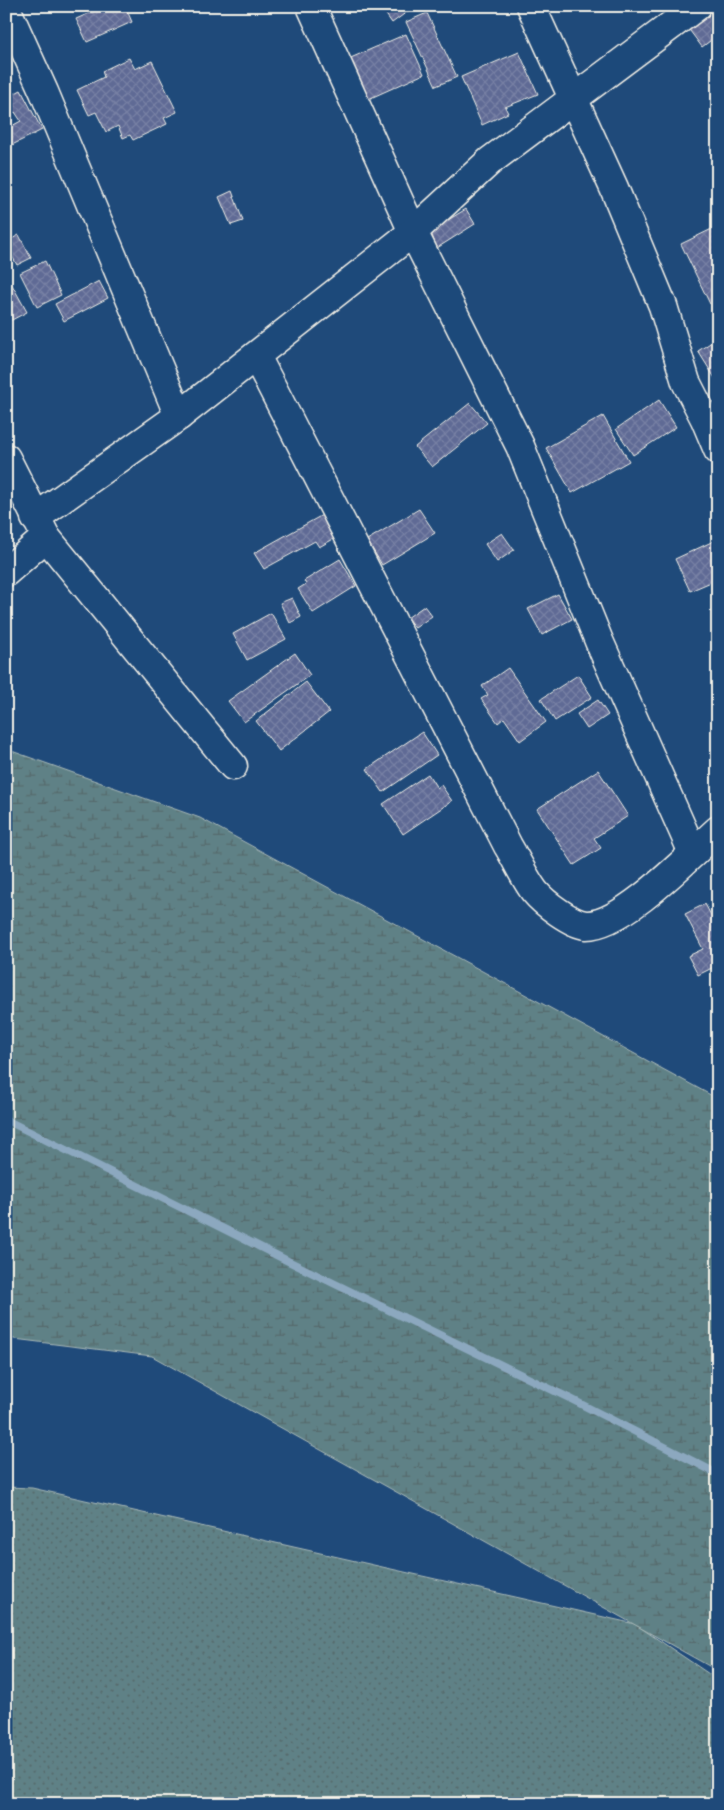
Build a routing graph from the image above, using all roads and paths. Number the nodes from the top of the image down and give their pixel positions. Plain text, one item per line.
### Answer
1 (311, 6) edge
2 (531, 6) edge
3 (698, 6) edge
4 (6, 8) edge
5 (573, 98) junction
6 (413, 232) junction
7 (256, 356) junction
8 (179, 416) junction
9 (718, 450) edge
10 (6, 458) edge
11 (41, 528) junction
12 (6, 572) edge
13 (233, 766) dead end
14 (718, 830) edge
15 (693, 853) junction

1 - 6 street
2 - 5 street
3 - 5 street
4 - 8 street
5 - 6 street
5 - 9 street
6 - 7 street
6 - 15 street
7 - 8 street
7 - 15 street
8 - 11 street
10 - 11 street
11 - 12 street
11 - 13 street
14 - 15 street

